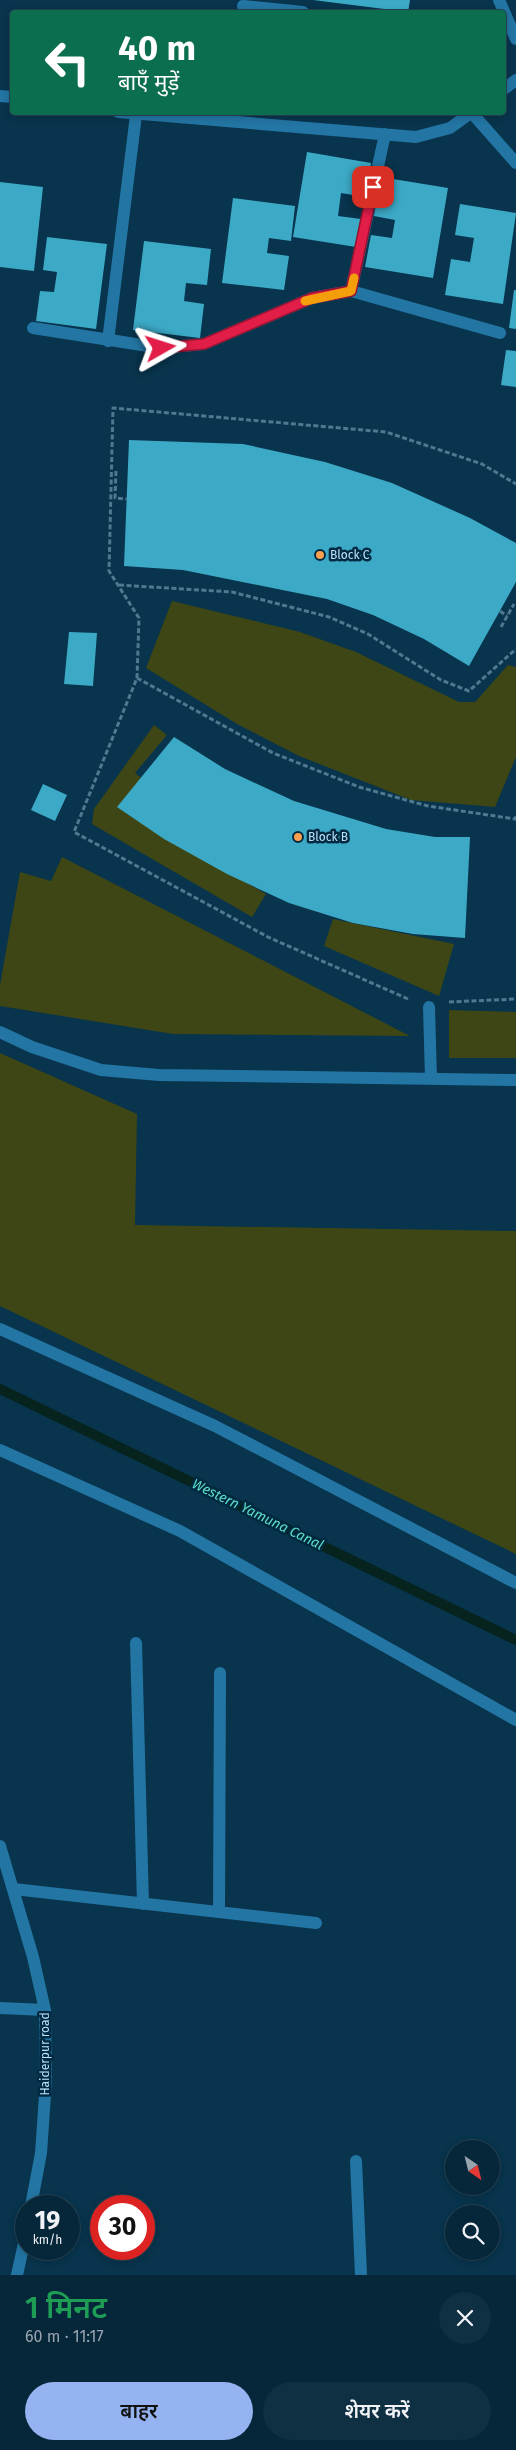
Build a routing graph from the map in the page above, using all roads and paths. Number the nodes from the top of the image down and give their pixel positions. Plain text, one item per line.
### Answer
1 (243, 6) dead end
2 (283, 10) edge
3 (506, 16) edge
4 (516, 39) edge
5 (136, 115) joint
6 (468, 115) edge
7 (473, 115) edge
8 (385, 134) junction
9 (516, 163) edge
10 (351, 291) junction
11 (33, 328) dead end
12 (500, 333) dead end
13 (108, 341) junction
14 (116, 471) dead end
15 (516, 484) edge
16 (127, 499) dead end
17 (119, 586) junction
18 (514, 604) dead end
19 (500, 611) dead end
20 (507, 616) junction
21 (500, 627) dead end
22 (516, 649) edge
23 (137, 678) junction
24 (516, 815) edge
25 (516, 999) edge
26 (429, 1007) junction
27 (0, 1032) edge
28 (431, 1079) junction
29 (516, 1080) edge
30 (0, 1329) edge
31 (0, 1450) edge
32 (516, 1583) edge
33 (136, 1643) dead end
34 (220, 1672) dead end
35 (516, 1720) edge
36 (0, 1846) edge
37 (14, 1889) junction
38 (143, 1904) junction
39 (219, 1912) junction
40 (316, 1923) dead end
41 (0, 2008) edge
42 (46, 2010) junction
43 (356, 2161) dead end
44 (34, 2195) edge
45 (20, 2260) edge
46 (17, 2275) edge
47 (361, 2275) edge

1 - 2 street
3 - 4 street
5 - 8 street
5 - 13 street
6 - 8 street
7 - 9 street
8 - 10 street
10 - 12 street
10 - 13 street
11 - 13 street
14 - 16 path
15 - 17 path
17 - 22 path
17 - 23 path
18 - 20 path
19 - 20 path
20 - 21 path
23 - 24 path
23 - 26 path
25 - 26 path
26 - 28 street
27 - 28 street
28 - 29 street
30 - 32 street
31 - 35 street
33 - 38 street
34 - 39 street
36 - 37 street, Haiderpur road
37 - 38 street
37 - 42 street, Haiderpur road
38 - 39 street
39 - 40 street
41 - 42 street
42 - 44 street, Haiderpur road
43 - 47 street
45 - 46 street

